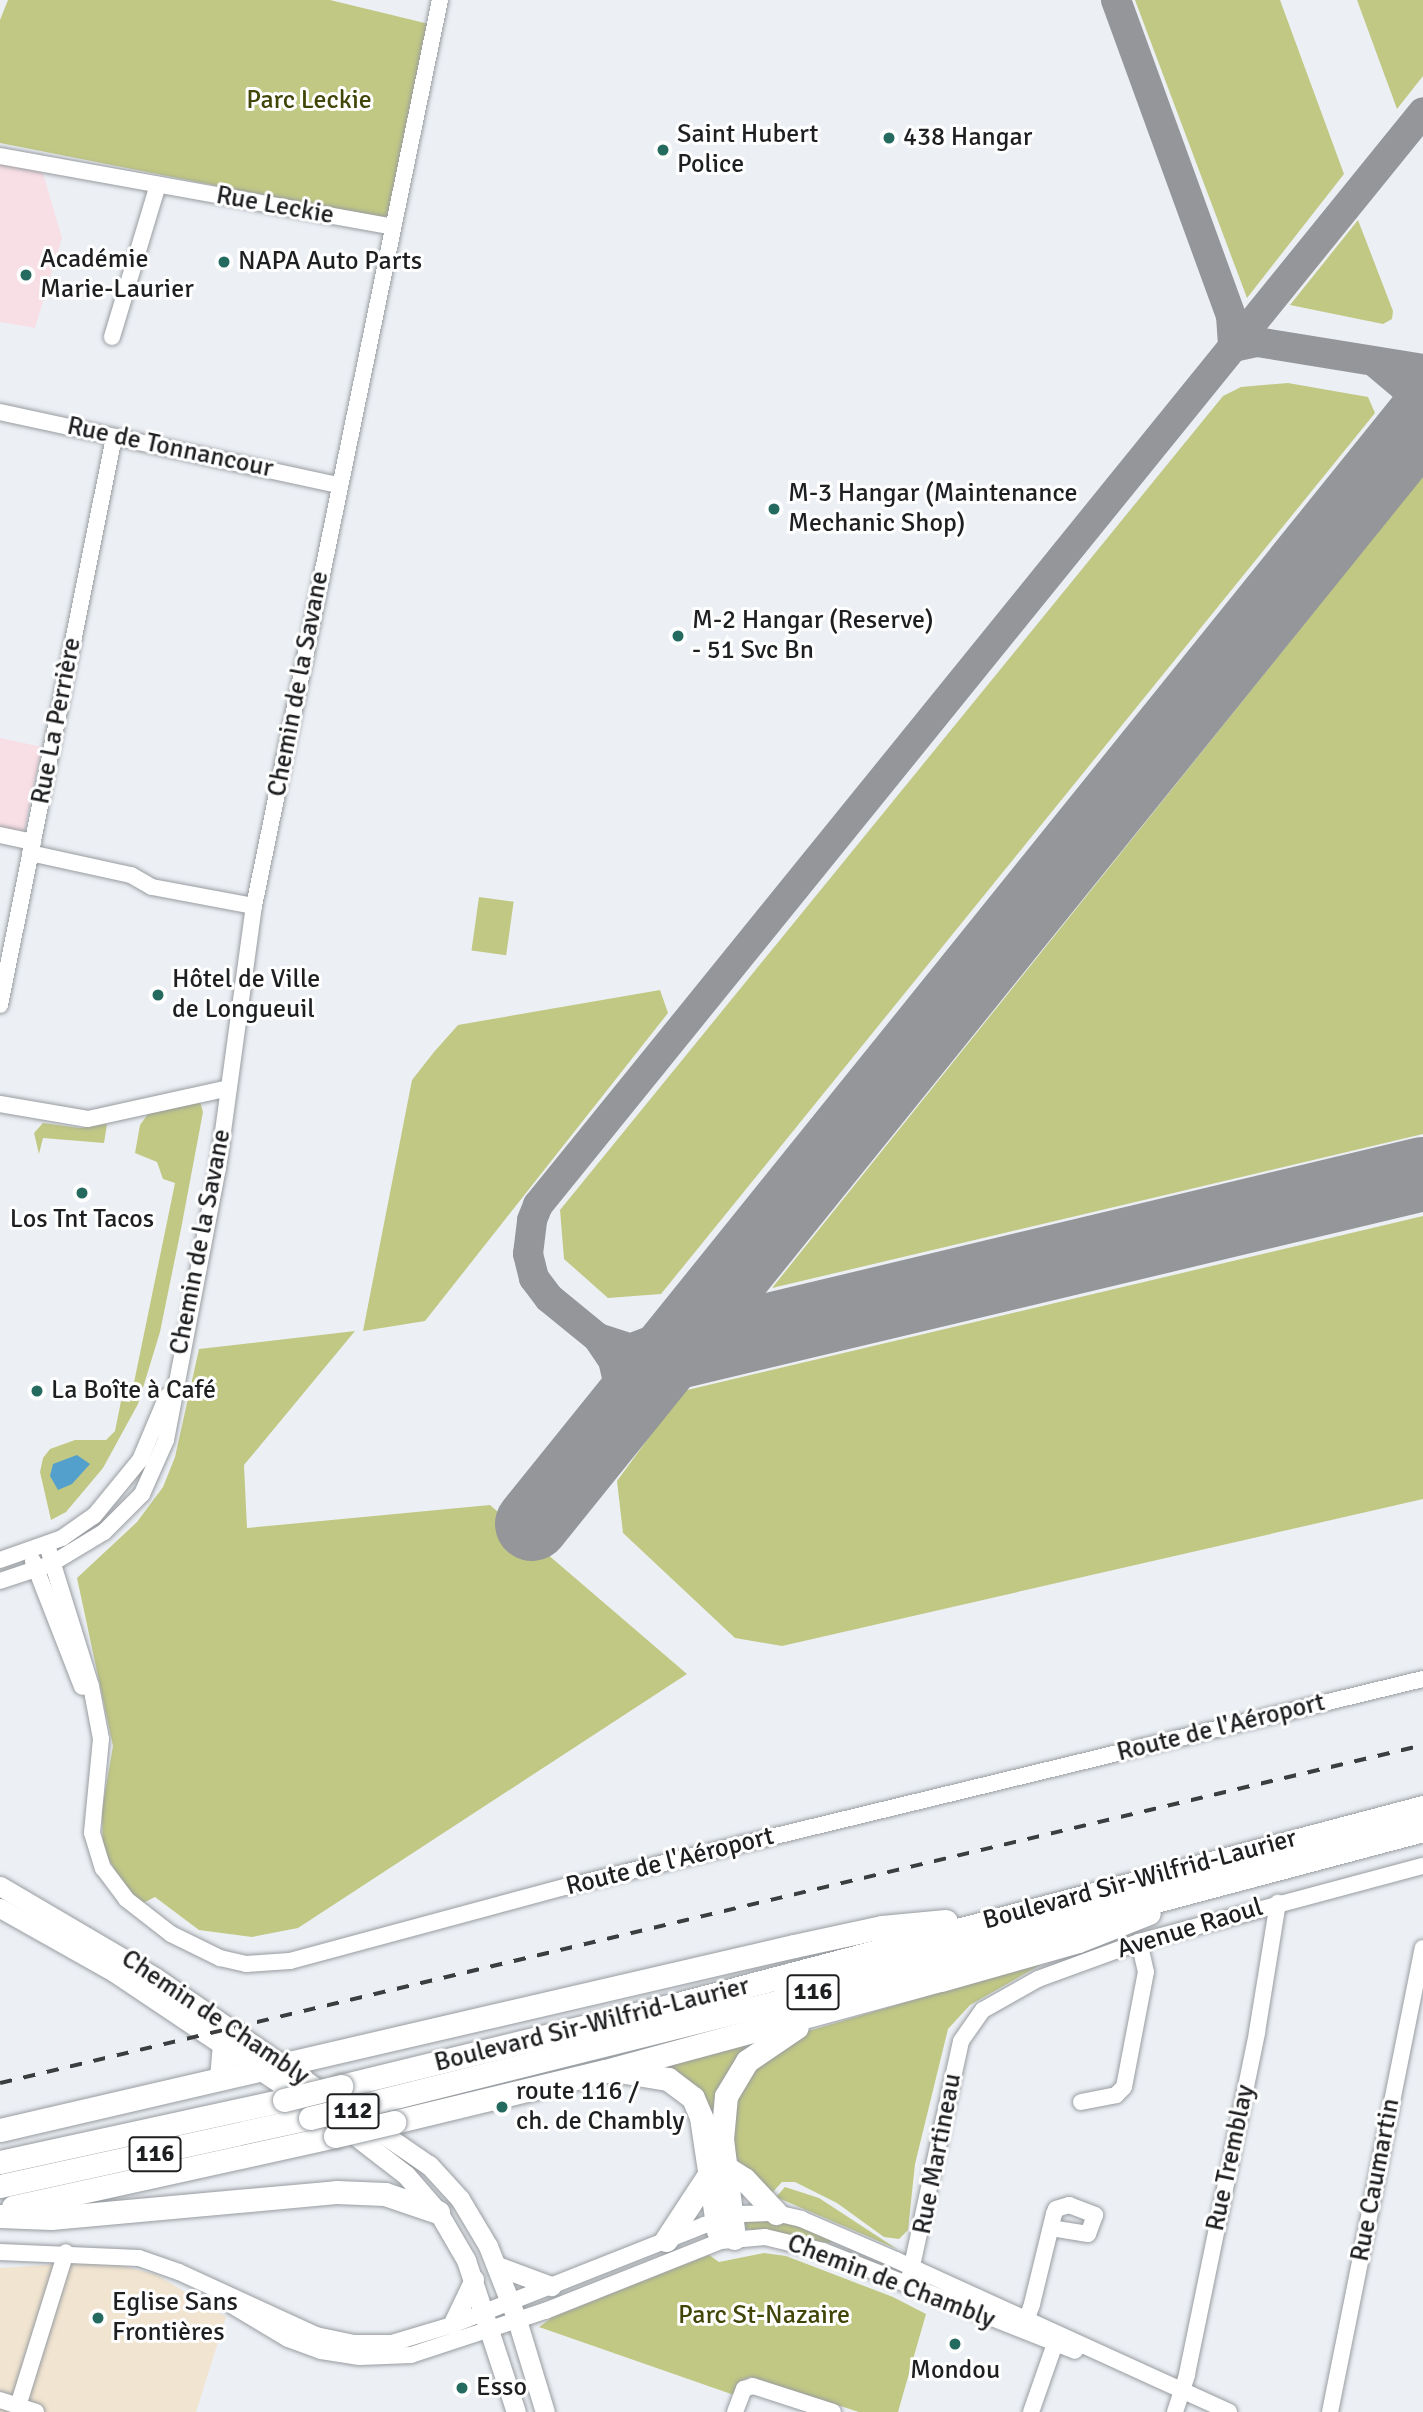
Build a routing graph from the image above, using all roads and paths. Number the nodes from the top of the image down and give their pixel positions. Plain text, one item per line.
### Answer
1 (440, 0) edge
2 (0, 156) edge
3 (158, 185) junction
4 (393, 227) junction
5 (112, 337) dead end
6 (0, 412) edge
7 (114, 437) junction
8 (339, 485) junction
9 (0, 835) edge
10 (32, 848) junction
11 (254, 906) junction
12 (0, 1005) edge
13 (229, 1088) junction
14 (0, 1104) edge
15 (176, 1370) junction
16 (47, 1545) junction
17 (30, 1552) junction
18 (0, 1560) edge
19 (51, 1564) junction
20 (36, 1571) junction
21 (0, 1581) edge
22 (1423, 1679) edge
23 (94, 1711) junction
24 (1423, 1807) edge
25 (1423, 1830) edge
26 (1423, 1866) edge
27 (1257, 1873) junction
28 (0, 1885) edge
29 (1278, 1903) junction
30 (0, 1908) edge
31 (1015, 1913) junction
32 (1139, 1942) junction
33 (1423, 1948) edge
34 (818, 2013) junction
35 (970, 2022) joint
36 (224, 2046) junction
37 (281, 2063) junction
38 (257, 2069) junction
39 (605, 2071) junction
40 (220, 2078) junction
41 (1081, 2102) dead end
42 (0, 2130) edge
43 (0, 2162) edge
44 (717, 2172) junction
45 (0, 2186) edge
46 (0, 2210) edge
47 (438, 2212) junction
48 (776, 2213) junction
49 (0, 2216) edge
50 (1051, 2228) dead end
51 (725, 2229) junction
52 (666, 2240) junction
53 (0, 2252) edge
54 (66, 2252) junction
55 (497, 2266) junction
56 (913, 2268) junction
57 (179, 2272) junction
58 (474, 2279) junction
59 (551, 2286) junction
60 (906, 2287) junction
61 (510, 2301) junction
62 (1027, 2318) junction
63 (489, 2320) junction
64 (517, 2320) junction
65 (452, 2325) junction
66 (1057, 2338) junction
67 (1182, 2391) junction
68 (0, 2400) edge
69 (18, 2406) junction
70 (36, 2412) edge
71 (516, 2412) edge
72 (545, 2412) edge
73 (736, 2412) edge
74 (833, 2412) edge
75 (1031, 2412) edge
76 (1175, 2412) edge
77 (1229, 2412) edge
78 (1330, 2412) edge

1 - 4 street, Chemin de la Savane
2 - 3 street, Rue Leckie
3 - 4 street, Rue Leckie
3 - 5 street
4 - 8 street, Chemin de la Savane
6 - 7 street, Rue de Tonnancour
7 - 8 street, Rue de Tonnancour
7 - 10 street, Rue La Perrière
8 - 11 street, Chemin de la Savane
9 - 10 street
10 - 11 street
10 - 12 street, Rue La Perrière
11 - 13 street, Chemin de la Savane
13 - 14 street
13 - 15 street, Chemin de la Savane
15 - 16 street, Chemin de la Savane
15 - 19 street, Chemin de la Savane
16 - 17 street, Chemin de la Savane
16 - 19 street, Route de l'Aéroport
17 - 18 street, Chemin de la Savane
17 - 20 street, Route de l'Aéroport
19 - 20 street, Chemin de la Savane
19 - 23 street, Route de l'Aéroport
20 - 21 street, Chemin de la Savane
20 - 23 street, Route de l'Aéroport
22 - 23 street, Route de l'Aéroport
24 - 31 highway, Boulevard Sir-Wilfrid-Laurier / 116
25 - 27 highway, Boulevard Sir-Wilfrid-Laurier / 116
26 - 29 street, Avenue Raoul
27 - 34 highway
27 - 45 highway, Boulevard Sir-Wilfrid-Laurier / 116, bridge
28 - 37 main road, Chemin de Chambly
29 - 32 street, Avenue Raoul
29 - 67 street, Rue Tremblay
30 - 36 main road, Chemin de Chambly
31 - 37 highway
31 - 43 highway, Boulevard Sir-Wilfrid-Laurier / 116, bridge
32 - 35 street, Avenue Raoul
32 - 41 street
33 - 78 street, Rue Caumartin
34 - 39 highway
34 - 44 highway
35 - 56 street, Rue Martineau
36 - 38 main road, Chemin de Chambly
36 - 40 highway
37 - 38 highway
37 - 55 main road, Chemin de Chambly / 112
38 - 40 highway
38 - 47 main road, Chemin de Chambly
39 - 44 highway
39 - 46 highway, bridge
40 - 42 highway
44 - 48 highway
44 - 51 highway
44 - 52 highway
47 - 49 highway
47 - 58 main road, Chemin de Chambly
48 - 51 street, Chemin de Chambly
48 - 56 street, Chemin de Chambly
50 - 62 street
51 - 52 street, Chemin de Chambly
51 - 60 street, Chemin de Chambly
51 - 64 street, Chemin de Chambly
52 - 59 street, Chemin de Chambly
53 - 54 street
54 - 57 street
54 - 69 street
55 - 59 main road
55 - 61 main road, Chemin de Chambly / 112
56 - 60 street, Rue Martineau
56 - 62 street, Chemin de Chambly
57 - 63 street
57 - 65 street
58 - 63 main road, Chemin de Chambly
58 - 65 main road
59 - 61 street, Chemin de Chambly
60 - 66 street, Chemin de Chambly
61 - 63 street
61 - 64 main road, Chemin de Chambly / 112
62 - 66 street, Chemin de Chambly
63 - 64 street
63 - 65 street
63 - 71 main road, Chemin de Chambly
64 - 72 main road, 112
66 - 67 street, Chemin de Chambly
66 - 75 street
67 - 76 street, Rue Tremblay
67 - 77 street, Chemin de Chambly
68 - 69 street
69 - 70 street
73 - 74 street

